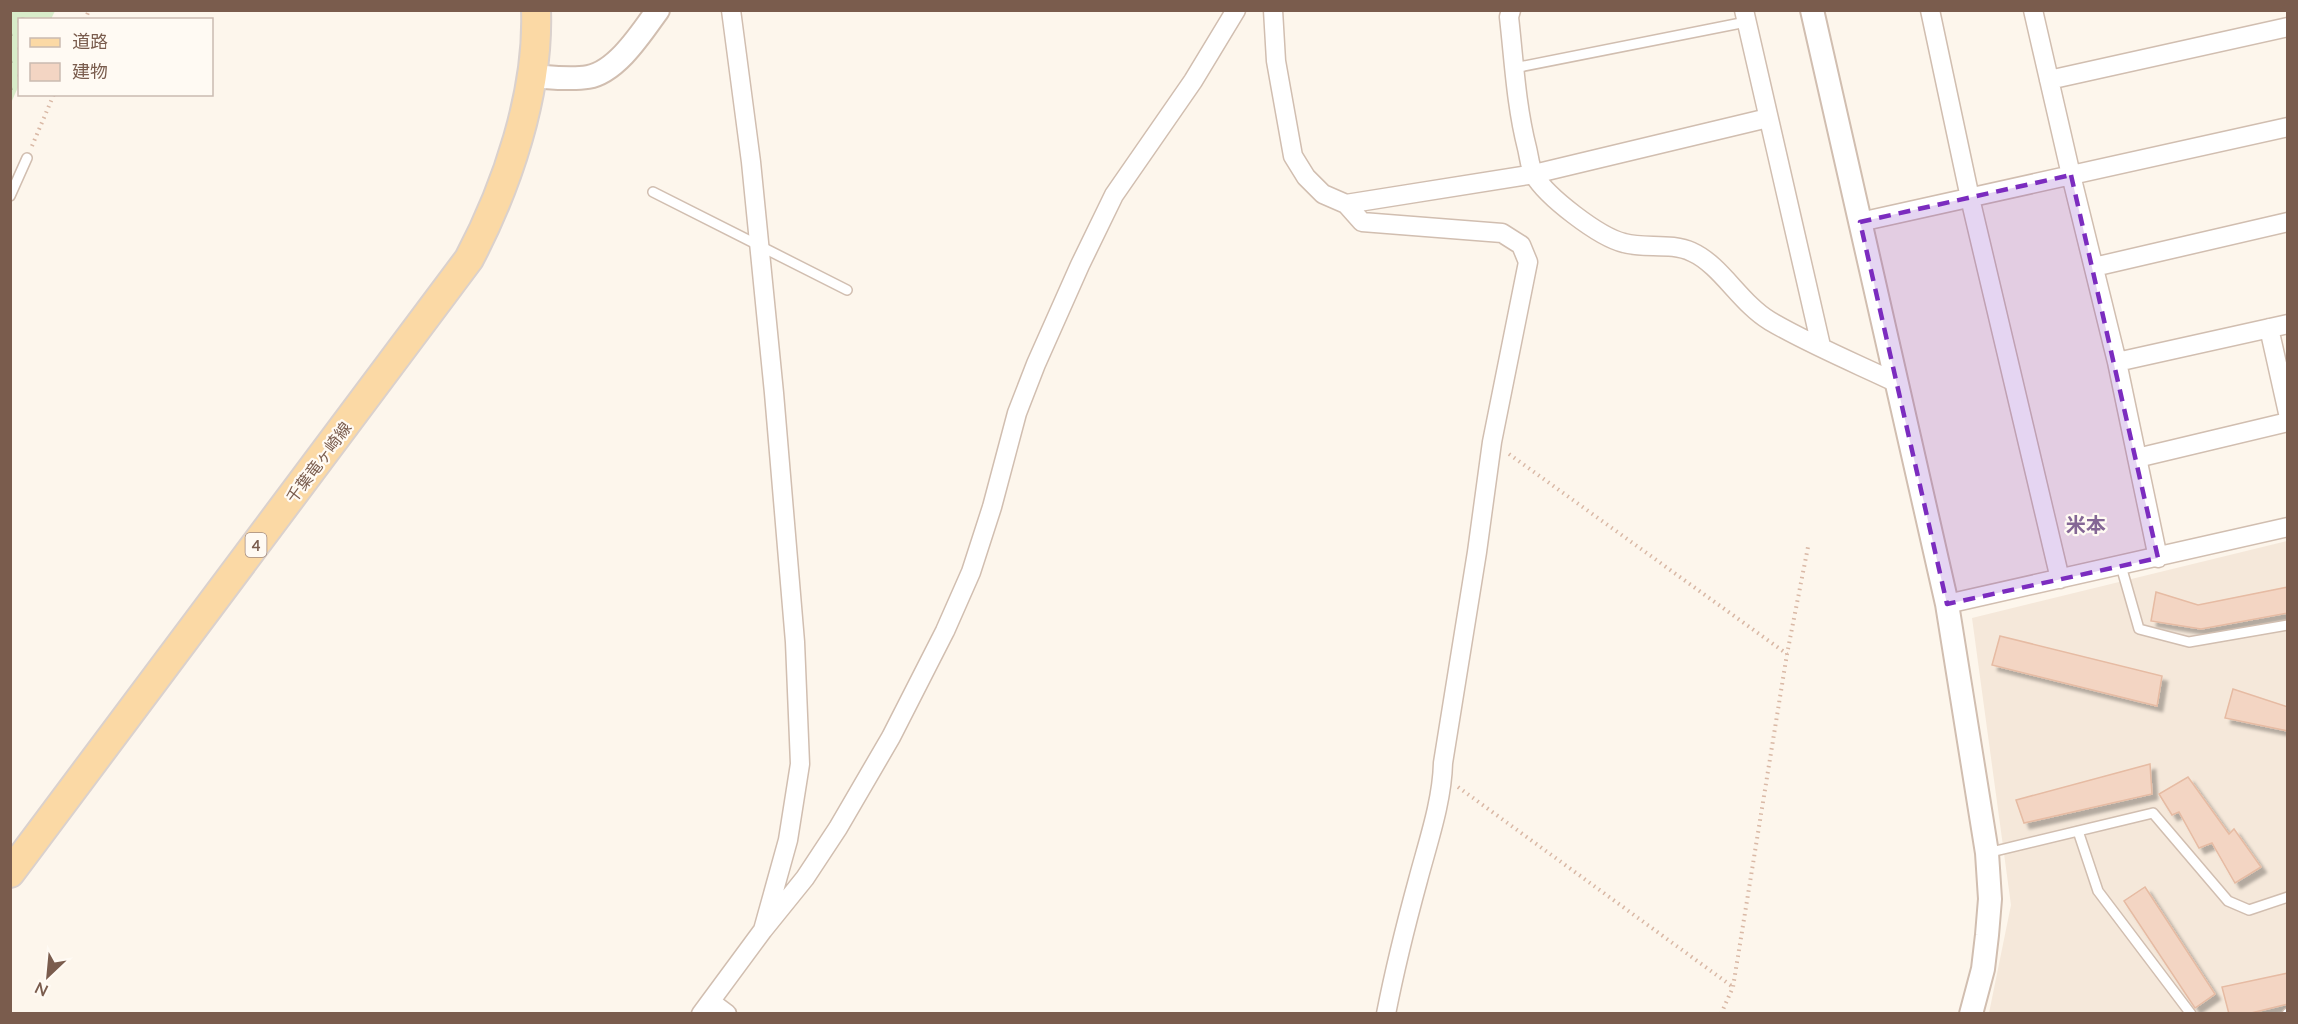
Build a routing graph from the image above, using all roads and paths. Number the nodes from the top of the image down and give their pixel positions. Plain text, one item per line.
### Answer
1 (537, 10) edge
2 (658, 10) edge
3 (732, 10) edge
4 (1236, 10) edge
5 (1273, 10) edge
6 (1511, 10) edge
7 (1812, 10) edge
8 (1930, 10) edge
9 (2034, 10) edge
10 (1745, 16) edge
11 (2288, 27) edge
12 (1514, 68) junction
13 (531, 76) junction
14 (2049, 80) junction
15 (53, 96) edge
16 (1768, 118) junction
17 (2288, 127) edge
18 (27, 158) joint
19 (1534, 174) junction
20 (2071, 175) junction
21 (653, 192) dead end
22 (10, 196) edge
23 (1970, 198) junction
24 (1346, 204) junction
25 (1860, 222) junction
26 (2288, 222) edge
27 (760, 247) junction
28 (2094, 267) junction
29 (846, 290) dead end
30 (2288, 324) edge
31 (2269, 328) junction
32 (1821, 346) junction
33 (2117, 362) junction
34 (1897, 383) junction
35 (2288, 413) edge
36 (2288, 422) edge
37 (1492, 442) junction
38 (2137, 458) junction
39 (2288, 527) edge
40 (1809, 547) dead end
41 (2158, 558) junction
42 (2121, 566) junction
43 (2060, 579) junction
44 (1947, 604) junction
45 (2288, 625) edge
46 (1787, 654) junction
47 (1443, 776) junction
48 (2078, 831) junction
49 (1987, 853) junction
50 (10, 873) edge
51 (2288, 897) edge
52 (764, 930) junction
53 (1733, 987) junction
54 (706, 1008) edge
55 (727, 1014) edge
56 (1386, 1014) edge
57 (1721, 1014) edge
58 (1971, 1014) edge
59 (2191, 1014) edge

1 - 13 main road, 千葉竜ヶ崎線 / 4
2 - 13 street
3 - 27 street
4 - 52 street
5 - 24 street
6 - 12 street
7 - 25 street
8 - 23 street
9 - 14 street
10 - 12 lane
10 - 16 street
11 - 14 street
12 - 19 street
13 - 50 main road, 千葉竜ヶ崎線 / 4
14 - 20 street
15 - 18 path
16 - 19 street
16 - 32 street
17 - 20 street
18 - 22 lane
19 - 24 street
19 - 32 street
20 - 23 street
20 - 28 street
21 - 27 lane
23 - 25 street
23 - 43 street
24 - 37 street
25 - 34 street
26 - 28 street
27 - 29 lane
27 - 52 street
28 - 33 street
30 - 31 street
31 - 33 street
31 - 35 street
32 - 34 street
33 - 38 street
34 - 44 street
36 - 38 street
37 - 46 path
37 - 47 street
38 - 41 street
39 - 41 street
40 - 46 path
41 - 42 street
42 - 43 street
42 - 45 lane
43 - 44 street
44 - 49 street
46 - 53 path
47 - 53 path
47 - 56 street
48 - 49 lane
48 - 51 lane
48 - 59 lane
49 - 58 street
52 - 54 street
53 - 57 path
54 - 55 street

